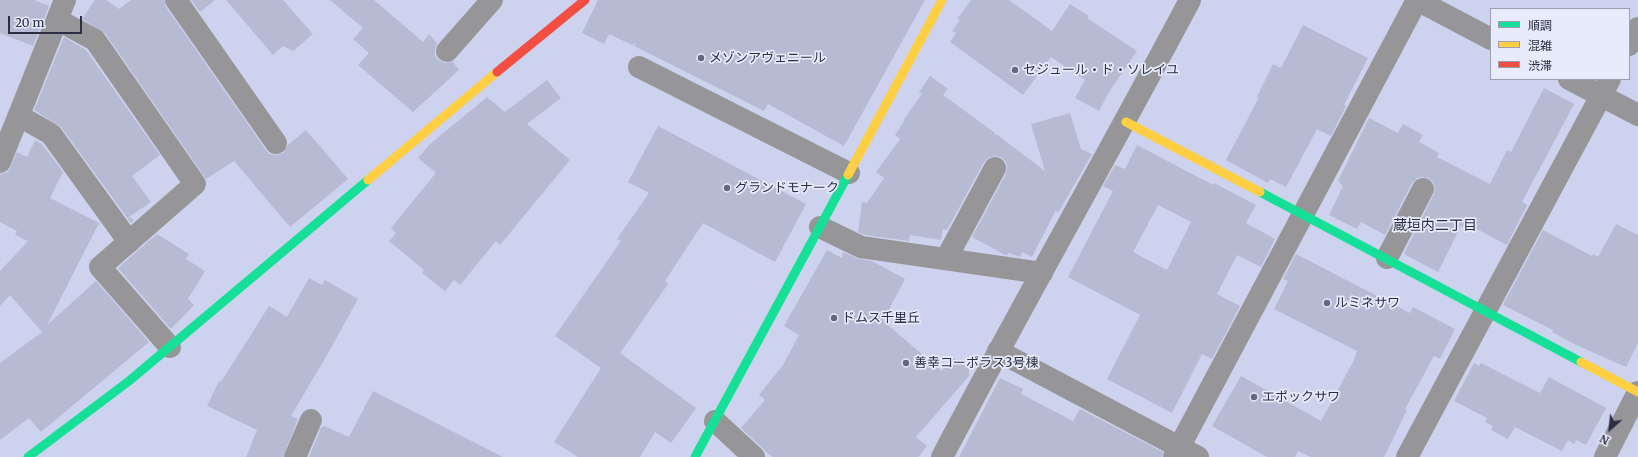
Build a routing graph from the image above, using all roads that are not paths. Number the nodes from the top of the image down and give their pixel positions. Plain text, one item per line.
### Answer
1 (176, 0) edge
2 (492, 0) edge
3 (585, 0) edge
4 (942, 0) edge
5 (1190, 0) edge
6 (1417, 0) edge
7 (62, 10) edge
8 (1638, 28) edge
9 (1490, 37) edge
10 (1630, 43) edge
11 (447, 50) dead end
12 (639, 67) dead end
13 (1572, 80) edge
14 (1606, 88) edge
15 (1638, 115) edge
16 (19, 116) junction
17 (1126, 122) junction
18 (276, 143) dead end
19 (0, 162) edge
20 (995, 168) dead end
21 (849, 174) junction
22 (1423, 189) dead end
23 (1304, 215) junction
24 (820, 227) junction
25 (129, 242) junction
26 (1387, 258) junction
27 (946, 259) junction
28 (1042, 273) junction
29 (1485, 310) junction
30 (170, 347) junction
31 (998, 351) junction
32 (1638, 392) edge
33 (311, 420) dead end
34 (714, 421) junction
35 (1629, 432) edge
36 (1184, 454) edge
37 (28, 457) edge
38 (295, 457) edge
39 (695, 457) edge
40 (754, 457) edge
41 (942, 457) edge
42 (1407, 457) edge
43 (1605, 457) edge

1 - 18 street
2 - 11 street
3 - 30 street
4 - 21 street
5 - 17 street
6 - 9 street
6 - 23 street
7 - 16 street
7 - 25 street
8 - 10 street
12 - 21 street
13 - 14 street
14 - 15 street
14 - 29 street
16 - 19 street
16 - 25 street
17 - 23 street
17 - 28 street
20 - 27 street
21 - 24 street
22 - 26 street
23 - 26 street
23 - 36 street
24 - 27 street
24 - 34 street
25 - 30 street
26 - 29 street
27 - 28 street
28 - 31 street
29 - 32 street
29 - 42 street
30 - 37 street
31 - 36 street
31 - 41 street
32 - 35 street
33 - 38 street
34 - 39 street
34 - 40 street
35 - 43 street

